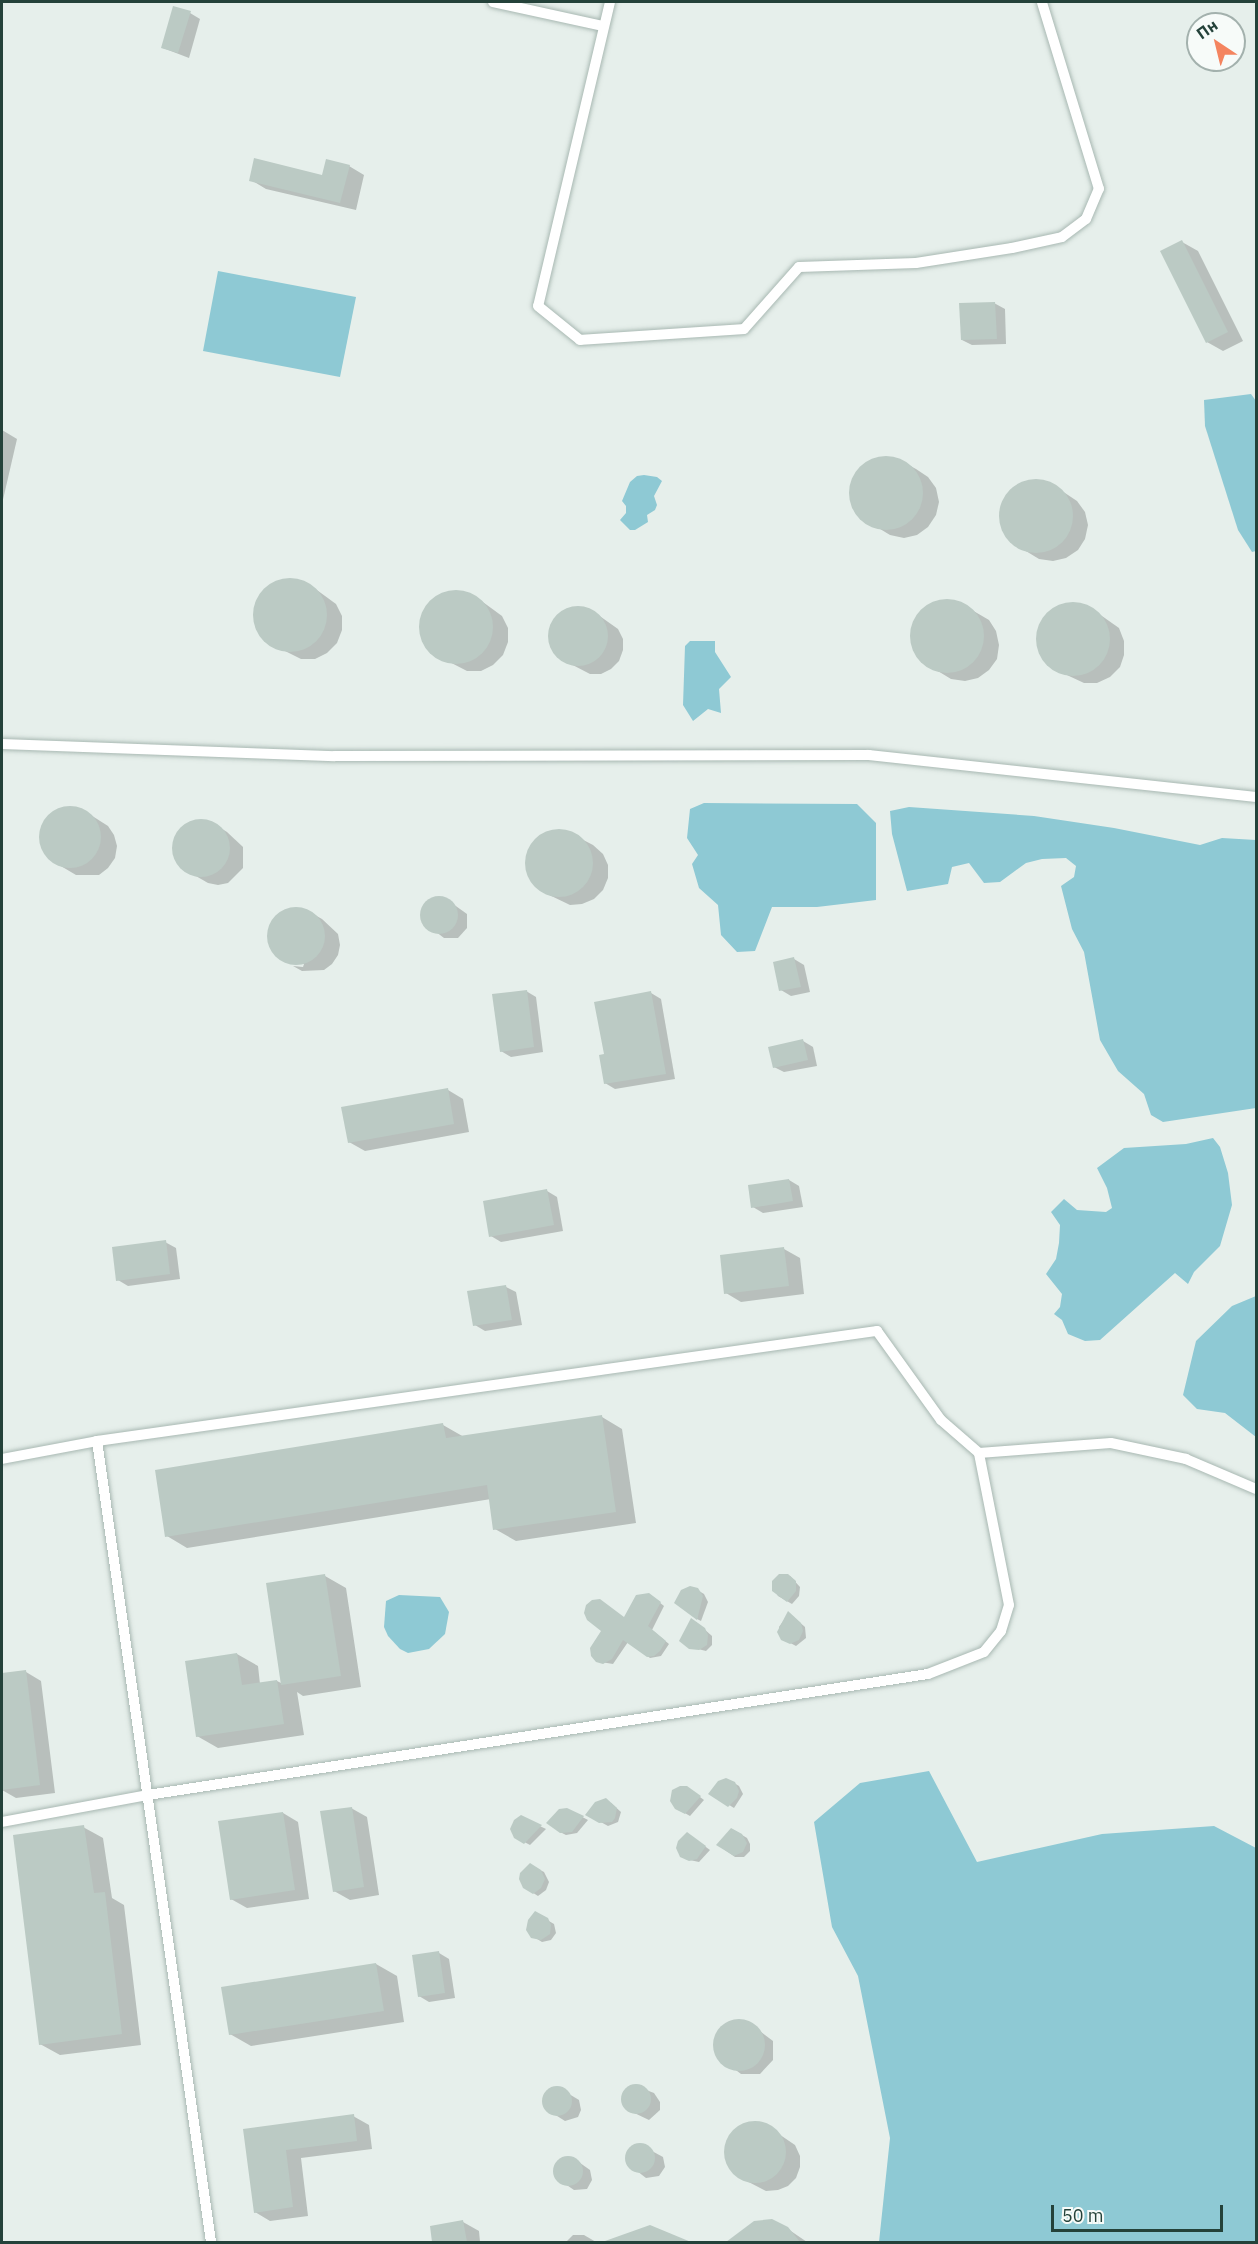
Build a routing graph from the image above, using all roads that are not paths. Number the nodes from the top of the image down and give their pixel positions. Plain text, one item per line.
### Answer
1 (493, 2) edge
2 (610, 2) edge
3 (1042, 2) edge
4 (603, 26) junction
5 (2, 744) edge
6 (1257, 797) edge
7 (97, 1441) junction
8 (979, 1453) junction
9 (2, 1459) edge
10 (1257, 1489) edge
11 (148, 1795) junction
12 (2, 1822) edge
13 (211, 2242) edge

1 - 4 lane
2 - 4 lane
3 - 4 lane
5 - 6 lane
7 - 8 lane
7 - 9 lane
7 - 11 lane
8 - 10 lane
8 - 11 lane
11 - 12 lane
11 - 13 lane

